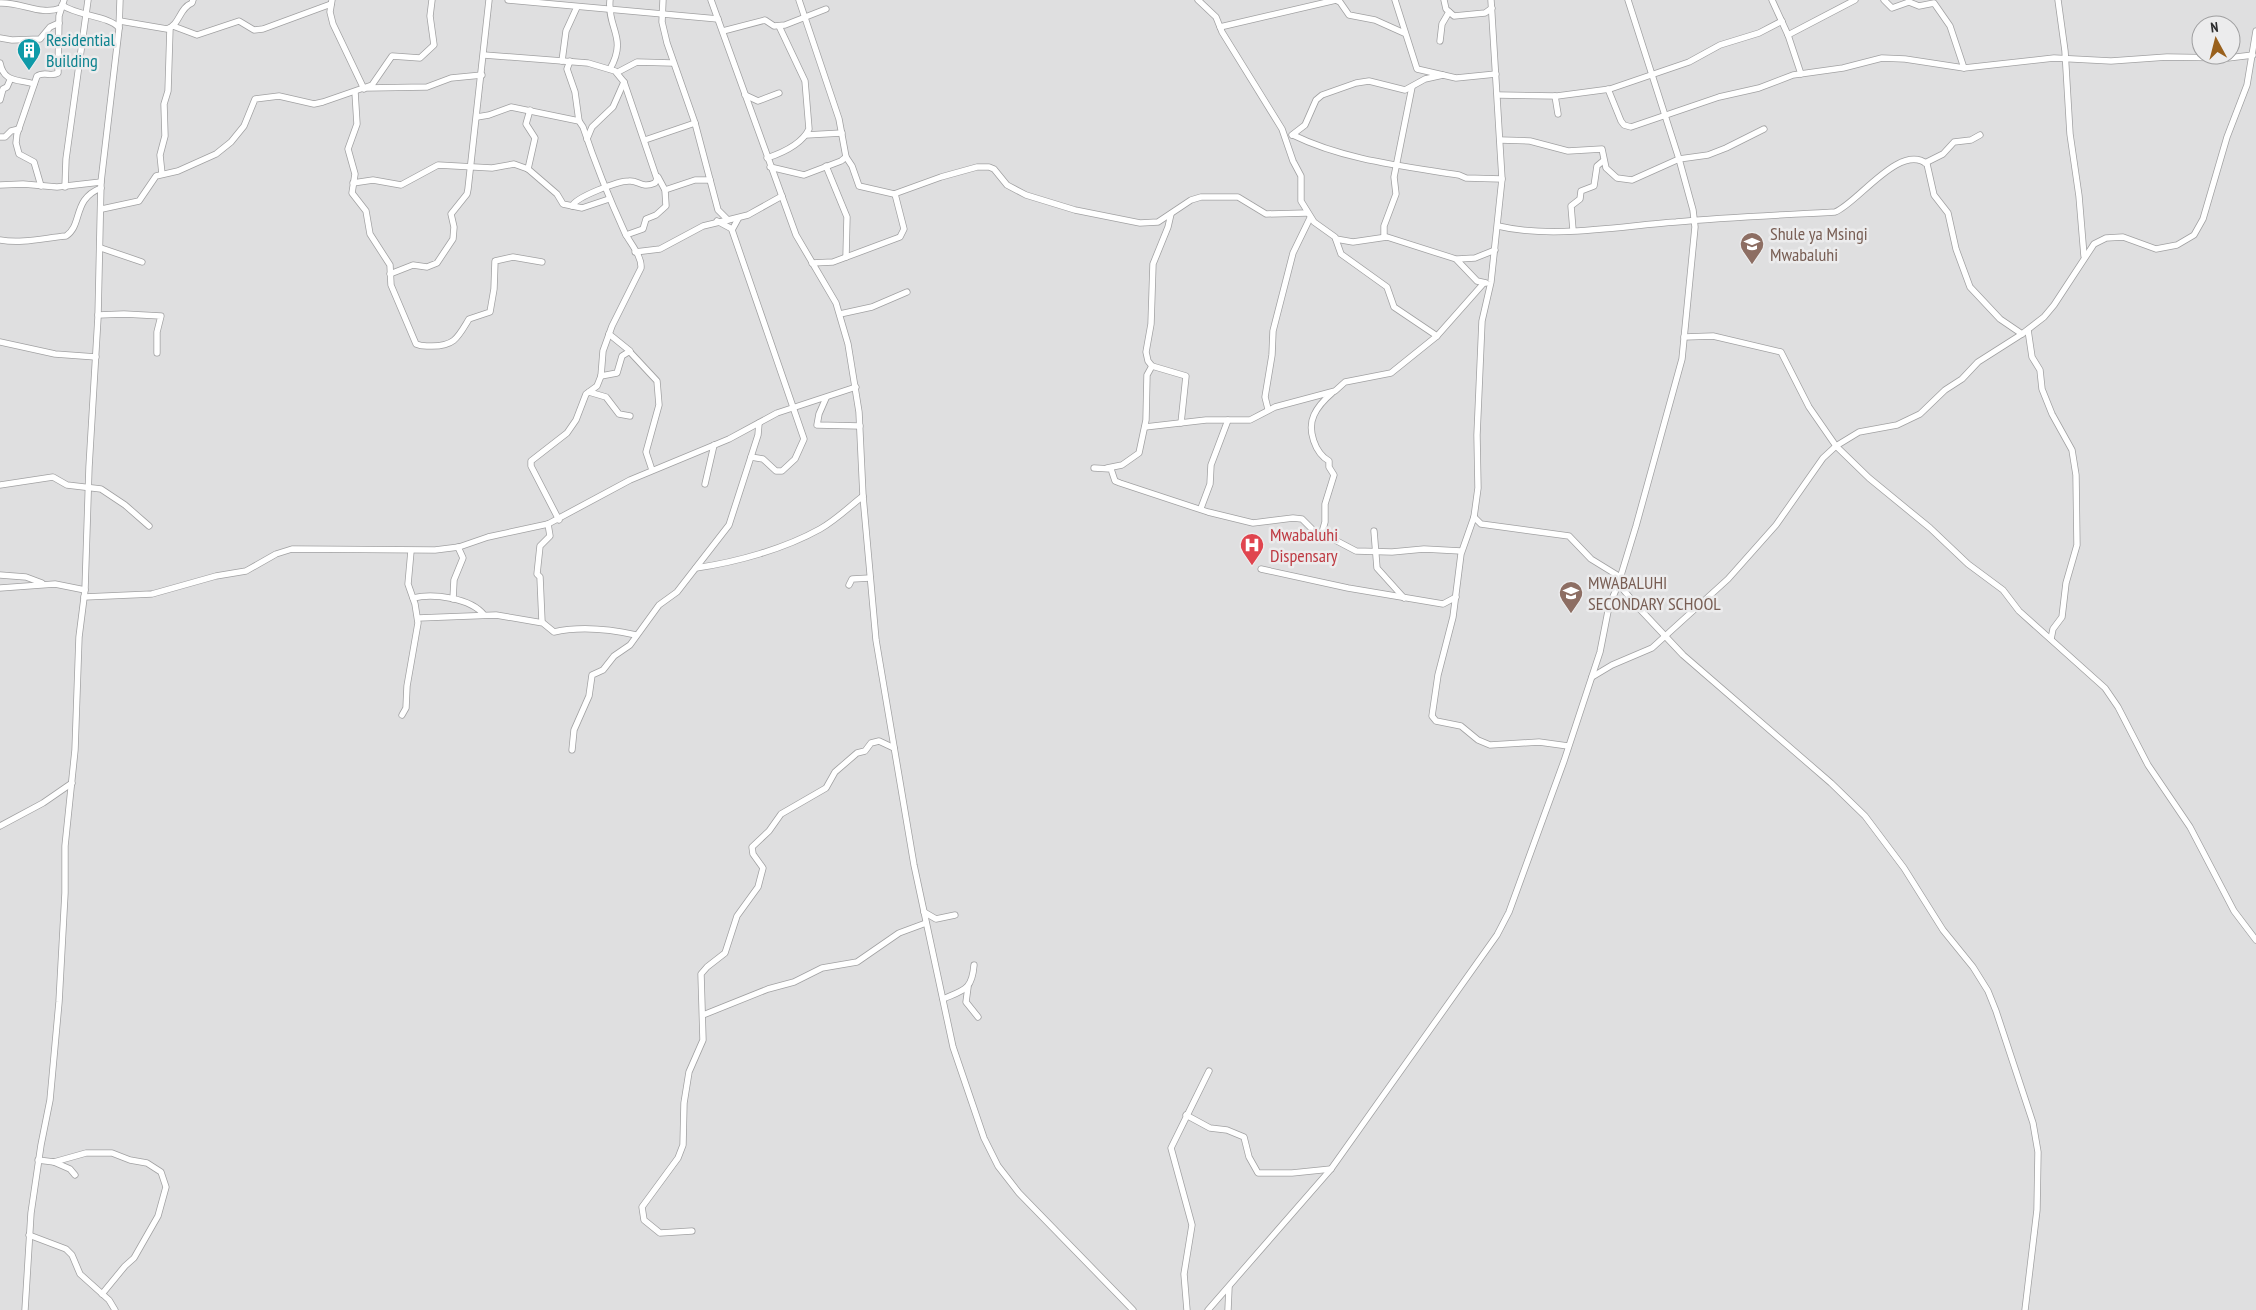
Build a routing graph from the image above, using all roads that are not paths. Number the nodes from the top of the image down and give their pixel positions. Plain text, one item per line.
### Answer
1 (88, 0) edge
2 (120, 0) edge
3 (193, 0) edge
4 (432, 0) edge
5 (489, 0) edge
6 (508, 0) edge
7 (610, 0) edge
8 (663, 0) edge
9 (711, 0) edge
10 (798, 0) edge
11 (1198, 0) edge
12 (1395, 0) edge
13 (1444, 0) edge
14 (1491, 0) edge
15 (1628, 0) edge
16 (1772, 0) edge
17 (1855, 0) edge
18 (1884, 0) edge
19 (2058, 0) edge
20 (331, 2) edge
21 (0, 3) edge
22 (558, 3) edge
23 (62, 4) edge
24 (577, 7) junction
25 (1492, 8) junction
26 (826, 9) dead end
27 (609, 10) junction
28 (1449, 12) junction
29 (1485, 13) junction
30 (662, 14) junction
31 (86, 15) junction
32 (805, 18) junction
33 (718, 19) junction
34 (1492, 19) junction
35 (120, 21) junction
36 (1782, 21) junction
37 (59, 23) junction
38 (779, 26) junction
39 (171, 27) junction
40 (1220, 28) junction
41 (119, 29) junction
42 (723, 31) junction
43 (2256, 31) edge
44 (1404, 33) junction
45 (1788, 35) junction
46 (0, 38) edge
47 (1440, 40) dead end
48 (484, 55) junction
49 (2253, 55) junction
50 (2065, 58) junction
51 (562, 61) junction
52 (570, 61) junction
53 (0, 63) edge
54 (672, 63) junction
55 (1964, 68) junction
56 (610, 69) junction
57 (618, 72) junction
58 (1496, 74) junction
59 (1652, 74) junction
60 (1801, 74) junction
61 (482, 75) junction
62 (1443, 75) junction
63 (10, 80) junction
64 (624, 82) junction
65 (34, 84) junction
66 (1412, 87) junction
67 (365, 88) junction
68 (1608, 89) junction
69 (356, 92) junction
70 (779, 93) dead end
71 (745, 95) junction
72 (1498, 95) junction
73 (1556, 96) junction
74 (0, 100) edge
75 (530, 110) junction
76 (1558, 114) dead end
77 (477, 117) junction
78 (1665, 117) junction
79 (579, 121) junction
80 (695, 123) junction
81 (19, 129) junction
82 (1764, 129) dead end
83 (842, 133) junction
84 (1293, 134) junction
85 (806, 135) junction
86 (1980, 135) dead end
87 (0, 137) edge
88 (587, 139) junction
89 (645, 140) junction
90 (1286, 140) junction
91 (1500, 140) junction
92 (846, 157) junction
93 (767, 158) junction
94 (1679, 159) junction
95 (1603, 161) junction
96 (1925, 163) junction
97 (470, 166) junction
98 (826, 166) junction
99 (1397, 166) junction
100 (770, 167) junction
101 (528, 169) junction
102 (162, 174) junction
103 (658, 177) junction
104 (1502, 179) junction
105 (710, 180) junction
106 (353, 183) junction
107 (0, 185) edge
108 (101, 185) junction
109 (41, 186) junction
110 (65, 187) junction
111 (605, 189) junction
112 (665, 190) junction
113 (896, 194) junction
114 (782, 196) junction
115 (609, 199) junction
116 (572, 206) junction
117 (102, 209) junction
118 (1171, 214) junction
119 (1309, 216) junction
120 (738, 219) junction
121 (730, 220) junction
122 (1696, 220) junction
123 (717, 222) junction
124 (1498, 226) junction
125 (732, 229) junction
126 (1573, 230) junction
127 (626, 234) junction
128 (1384, 236) junction
129 (0, 240) edge
130 (1336, 240) junction
131 (101, 248) junction
132 (1495, 250) junction
133 (635, 252) junction
134 (2084, 256) junction
135 (846, 257) junction
136 (1458, 260) junction
137 (142, 262) dead end
138 (542, 262) dead end
139 (812, 263) junction
140 (390, 274) junction
141 (1491, 282) junction
142 (1483, 284) junction
143 (907, 292) dead end
144 (840, 314) junction
145 (98, 315) junction
146 (2028, 330) junction
147 (609, 334) junction
148 (2022, 334) junction
149 (1437, 336) junction
150 (1684, 337) junction
151 (0, 342) edge
152 (630, 352) junction
153 (157, 353) dead end
154 (96, 357) junction
155 (1152, 366) junction
156 (601, 376) junction
157 (856, 387) junction
158 (589, 392) junction
159 (1333, 392) junction
160 (826, 398) junction
161 (792, 407) junction
162 (1268, 410) junction
163 (630, 416) dead end
164 (1228, 420) junction
165 (759, 423) junction
166 (1181, 423) junction
167 (860, 426) junction
168 (1145, 427) junction
169 (714, 445) junction
170 (1836, 446) junction
171 (750, 457) junction
172 (1094, 468) dead end
173 (1107, 468) junction
174 (652, 470) junction
175 (706, 484) dead end
176 (0, 485) edge
177 (88, 486) junction
178 (863, 496) junction
179 (1201, 508) junction
180 (1474, 517) junction
181 (560, 520) junction
182 (548, 524) junction
183 (149, 526) dead end
184 (1374, 531) dead end
185 (1321, 536) junction
186 (458, 547) junction
187 (411, 551) junction
188 (1462, 551) junction
189 (1374, 552) junction
190 (696, 568) junction
191 (1261, 569) dead end
192 (0, 575) edge
193 (870, 578) junction
194 (1619, 581) junction
195 (45, 584) junction
196 (849, 585) dead end
197 (0, 588) edge
198 (84, 594) junction
199 (1456, 597) junction
200 (413, 598) junction
201 (1404, 598) junction
202 (453, 599) junction
203 (484, 615) junction
204 (418, 618) junction
205 (542, 622) junction
206 (636, 635) junction
207 (1665, 637) junction
208 (2051, 639) junction
209 (1592, 676) junction
210 (402, 715) dead end
211 (1568, 746) junction
212 (894, 748) junction
213 (572, 750) dead end
214 (72, 783) junction
215 (0, 826) edge
216 (924, 912) junction
217 (955, 915) dead end
218 (926, 923) junction
219 (2256, 940) edge
220 (974, 965) dead end
221 (968, 987) junction
222 (943, 999) junction
223 (703, 1015) junction
224 (978, 1017) dead end
225 (1209, 1071) dead end
226 (1186, 1115) junction
227 (38, 1160) junction
228 (54, 1162) junction
229 (1331, 1170) junction
230 (76, 1175) dead end
231 (692, 1231) dead end
232 (30, 1235) junction
233 (1229, 1286) junction
234 (102, 1294) junction
235 (26, 1310) edge
236 (115, 1310) edge
237 (1133, 1310) edge
238 (1187, 1310) edge
239 (1208, 1310) edge
240 (1228, 1310) edge
241 (2026, 1310) edge

1 - 31 street
2 - 35 street
3 - 39 street
4 - 67 street
5 - 48 street
6 - 22 street
7 - 27 street
8 - 30 street
9 - 33 street
10 - 32 street
11 - 40 street
12 - 44 street
13 - 28 street
14 - 25 street
15 - 59 street
16 - 36 street
17 - 45 street
18 - 55 street
19 - 50 street
20 - 39 street
20 - 67 street
21 - 23 street
22 - 24 street
23 - 31 street
23 - 37 street
24 - 27 street
24 - 51 street
25 - 29 street
25 - 34 street
26 - 32 street
27 - 30 street
27 - 56 street
28 - 29 street
28 - 47 street
29 - 34 street
30 - 33 street
30 - 54 street
31 - 41 street
31 - 110 street
32 - 38 street
32 - 83 street
33 - 42 street
34 - 58 street
35 - 39 street
35 - 41 street
36 - 45 street
36 - 59 street
37 - 46 street
37 - 65 street
38 - 42 street
38 - 85 street
39 - 102 street
40 - 44 street
40 - 90 street
41 - 108 street
42 - 71 street
43 - 49 street
44 - 62 street
45 - 60 street
48 - 51 street
48 - 61 street
49 - 50 street
49 - 134 street
50 - 55 street
50 - 134 street
51 - 52 street
52 - 56 street
52 - 79 street
53 - 63 street
54 - 57 street
54 - 80 street
55 - 60 street
56 - 57 street
57 - 64 street
58 - 62 street
58 - 72 street
59 - 68 street
59 - 78 street
60 - 78 street
61 - 67 street
61 - 77 street
62 - 66 street
63 - 65 street
63 - 74 street
64 - 88 street
64 - 89 street
65 - 81 street
66 - 84 street
66 - 99 street
67 - 69 street
68 - 73 street
68 - 78 street
69 - 102 street
69 - 106 street
70 - 71 street
71 - 93 street
72 - 73 street
72 - 91 street
73 - 76 street
75 - 77 street
75 - 79 street
75 - 101 street
77 - 97 street
78 - 94 street
79 - 88 street
80 - 89 street
80 - 105 street
81 - 87 street
81 - 109 street
82 - 94 street
83 - 85 street
83 - 92 street
84 - 90 street
84 - 99 street
85 - 93 street
86 - 96 street
88 - 111 street
89 - 103 street
90 - 119 street
91 - 95 street
91 - 104 street
92 - 98 street
92 - 113 street
93 - 100 street
94 - 95 street
94 - 122 street
95 - 126 street
96 - 122 street
96 - 148 street
97 - 101 street
97 - 106 street
97 - 140 street
98 - 100 street
98 - 135 street
99 - 104 street
99 - 128 street
100 - 114 street
101 - 116 street
102 - 117 street
103 - 111 street
103 - 112 street
104 - 124 street
105 - 112 street
105 - 121 street
106 - 140 street
107 - 109 street
108 - 110 street
108 - 117 street
108 - 129 street
109 - 110 street
111 - 115 street
111 - 116 street
112 - 127 street
113 - 118 street
113 - 135 street
114 - 120 street
114 - 139 street
115 - 116 street
115 - 127 street
117 - 131 street
118 - 119 street
118 - 155 street
119 - 130 street
119 - 162 street
120 - 121 street
120 - 125 street
121 - 123 street
122 - 126 street
122 - 150 street
123 - 125 street
123 - 133 street
124 - 126 street
124 - 132 street
125 - 161 street
127 - 133 street
128 - 130 street
128 - 136 street
130 - 149 street
131 - 137 street
131 - 145 street
132 - 136 street
132 - 141 street
133 - 147 street
134 - 146 street
135 - 139 street
136 - 142 street
138 - 140 street
139 - 144 street
141 - 142 street
141 - 180 street
142 - 149 street
143 - 144 street
144 - 157 street
145 - 153 street
145 - 154 street
146 - 148 street
146 - 208 street
147 - 152 street
147 - 156 street
148 - 170 street
149 - 159 street
150 - 170 street
150 - 194 street
151 - 154 street
152 - 156 street
152 - 174 street
154 - 177 street
155 - 166 street
155 - 168 street
156 - 158 street
157 - 160 street
157 - 167 street
158 - 163 street
158 - 181 street
159 - 162 street
159 - 185 street
160 - 161 street
160 - 167 street
161 - 165 street
161 - 171 street
162 - 164 street
164 - 166 street
164 - 179 street
165 - 169 street
165 - 171 street
166 - 168 street
167 - 178 street
168 - 173 street
169 - 174 street
169 - 175 street
170 - 207 street
170 - 208 street
171 - 190 street
172 - 173 street
173 - 179 street
174 - 181 street
176 - 177 street
177 - 183 street
177 - 198 street
178 - 190 street
178 - 193 street
179 - 185 street
180 - 188 street
180 - 194 street
181 - 182 street
182 - 186 street
182 - 205 street
184 - 189 street
185 - 189 street
186 - 187 street
186 - 202 street
187 - 198 street
187 - 200 street
188 - 189 street
188 - 199 street
189 - 201 street
190 - 206 street
191 - 201 street
192 - 195 street
193 - 196 street
193 - 212 street
194 - 207 street
194 - 209 street
195 - 197 street
195 - 198 street
198 - 214 street
199 - 201 street
199 - 211 street
200 - 202 street
200 - 204 street
202 - 203 street
203 - 204 street
203 - 205 street
204 - 210 street
205 - 206 street
206 - 213 street
207 - 209 street
207 - 241 street
208 - 219 street
209 - 211 street
211 - 229 street
212 - 216 street
212 - 223 street
214 - 215 street
214 - 227 street
216 - 217 street
216 - 218 street
218 - 222 street
218 - 223 street
220 - 221 street
221 - 222 street
221 - 224 street
222 - 237 street
223 - 231 street
225 - 226 street
226 - 229 street
226 - 238 street
227 - 228 street
227 - 232 street
228 - 230 street
228 - 234 street
229 - 233 street
232 - 234 street
232 - 235 street
233 - 239 street
233 - 240 street
234 - 236 street

